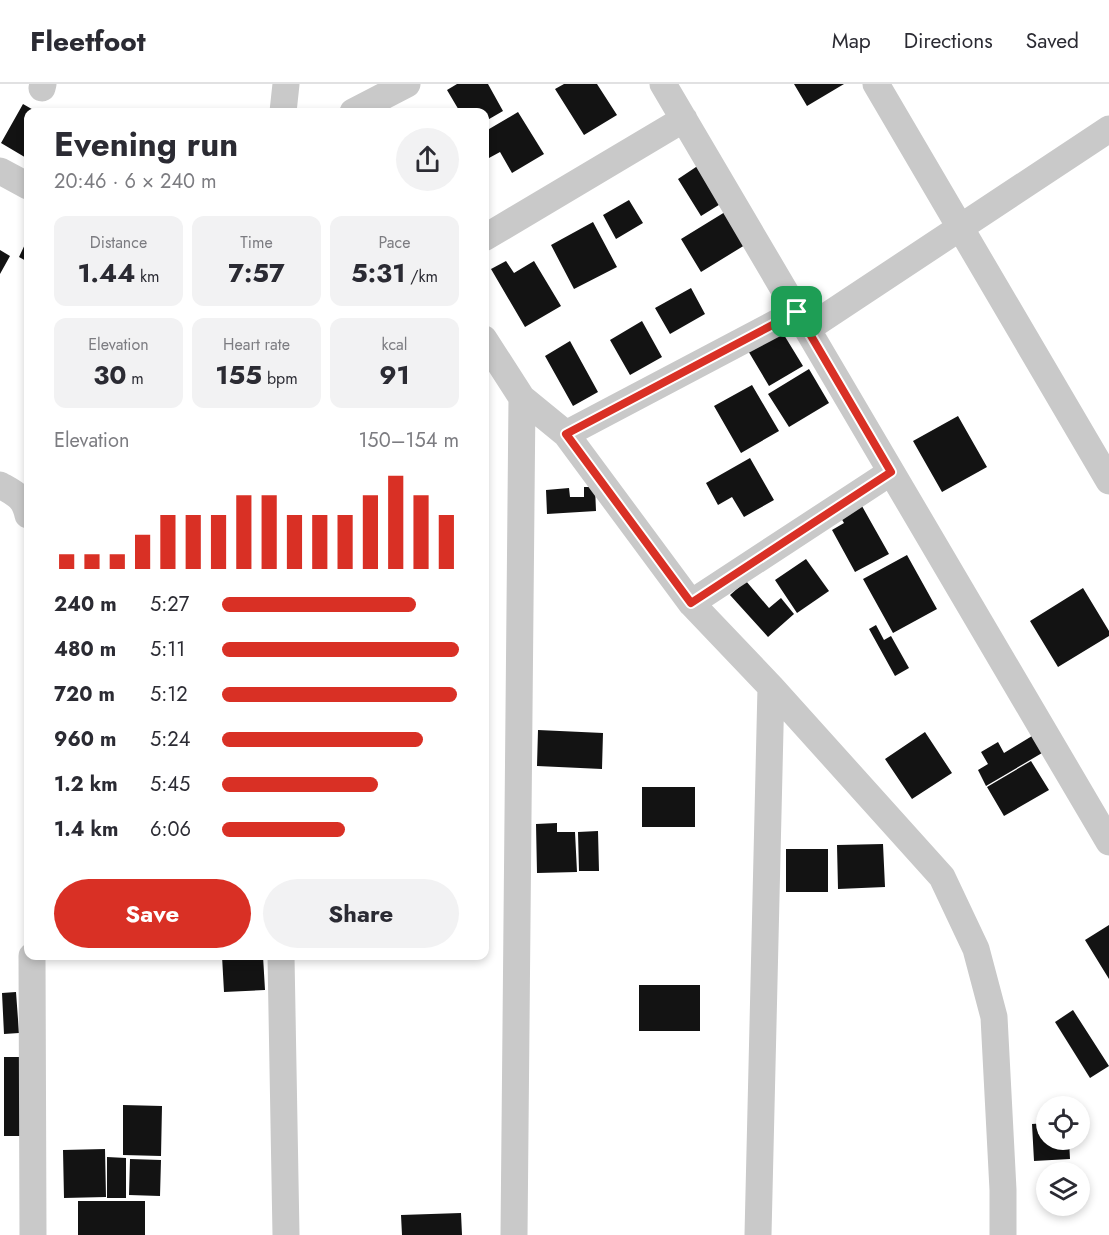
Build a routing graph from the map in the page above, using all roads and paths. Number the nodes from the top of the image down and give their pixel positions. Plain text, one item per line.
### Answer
1 (286, 84) edge
2 (407, 84) edge
3 (663, 84) edge
4 (876, 84) edge
5 (283, 108) edge
6 (360, 108) edge
7 (684, 119) junction
8 (1109, 129) edge
9 (0, 171) edge
10 (24, 184) edge
11 (960, 228) junction
12 (489, 234) edge
13 (802, 321) junction
14 (489, 347) edge
15 (522, 398) junction
16 (566, 434) junction
17 (891, 472) junction
18 (1109, 481) edge
19 (0, 485) edge
20 (24, 501) edge
21 (691, 603) junction
22 (771, 687) junction
23 (1109, 842) edge
24 (32, 960) edge
25 (280, 960) edge
26 (33, 1235) edge
27 (286, 1235) edge
28 (514, 1235) edge
29 (758, 1235) edge
30 (1003, 1235) edge

1 - 5 street
2 - 6 street
3 - 7 street
4 - 11 street
7 - 12 street
7 - 13 street
8 - 11 street
9 - 10 street
11 - 13 street
11 - 18 street
13 - 16 street
13 - 17 street
14 - 15 street
15 - 16 street
15 - 28 street
16 - 21 street
17 - 21 street
17 - 23 street
19 - 20 street
21 - 22 street
22 - 29 street
22 - 30 street
24 - 26 street
25 - 27 street

